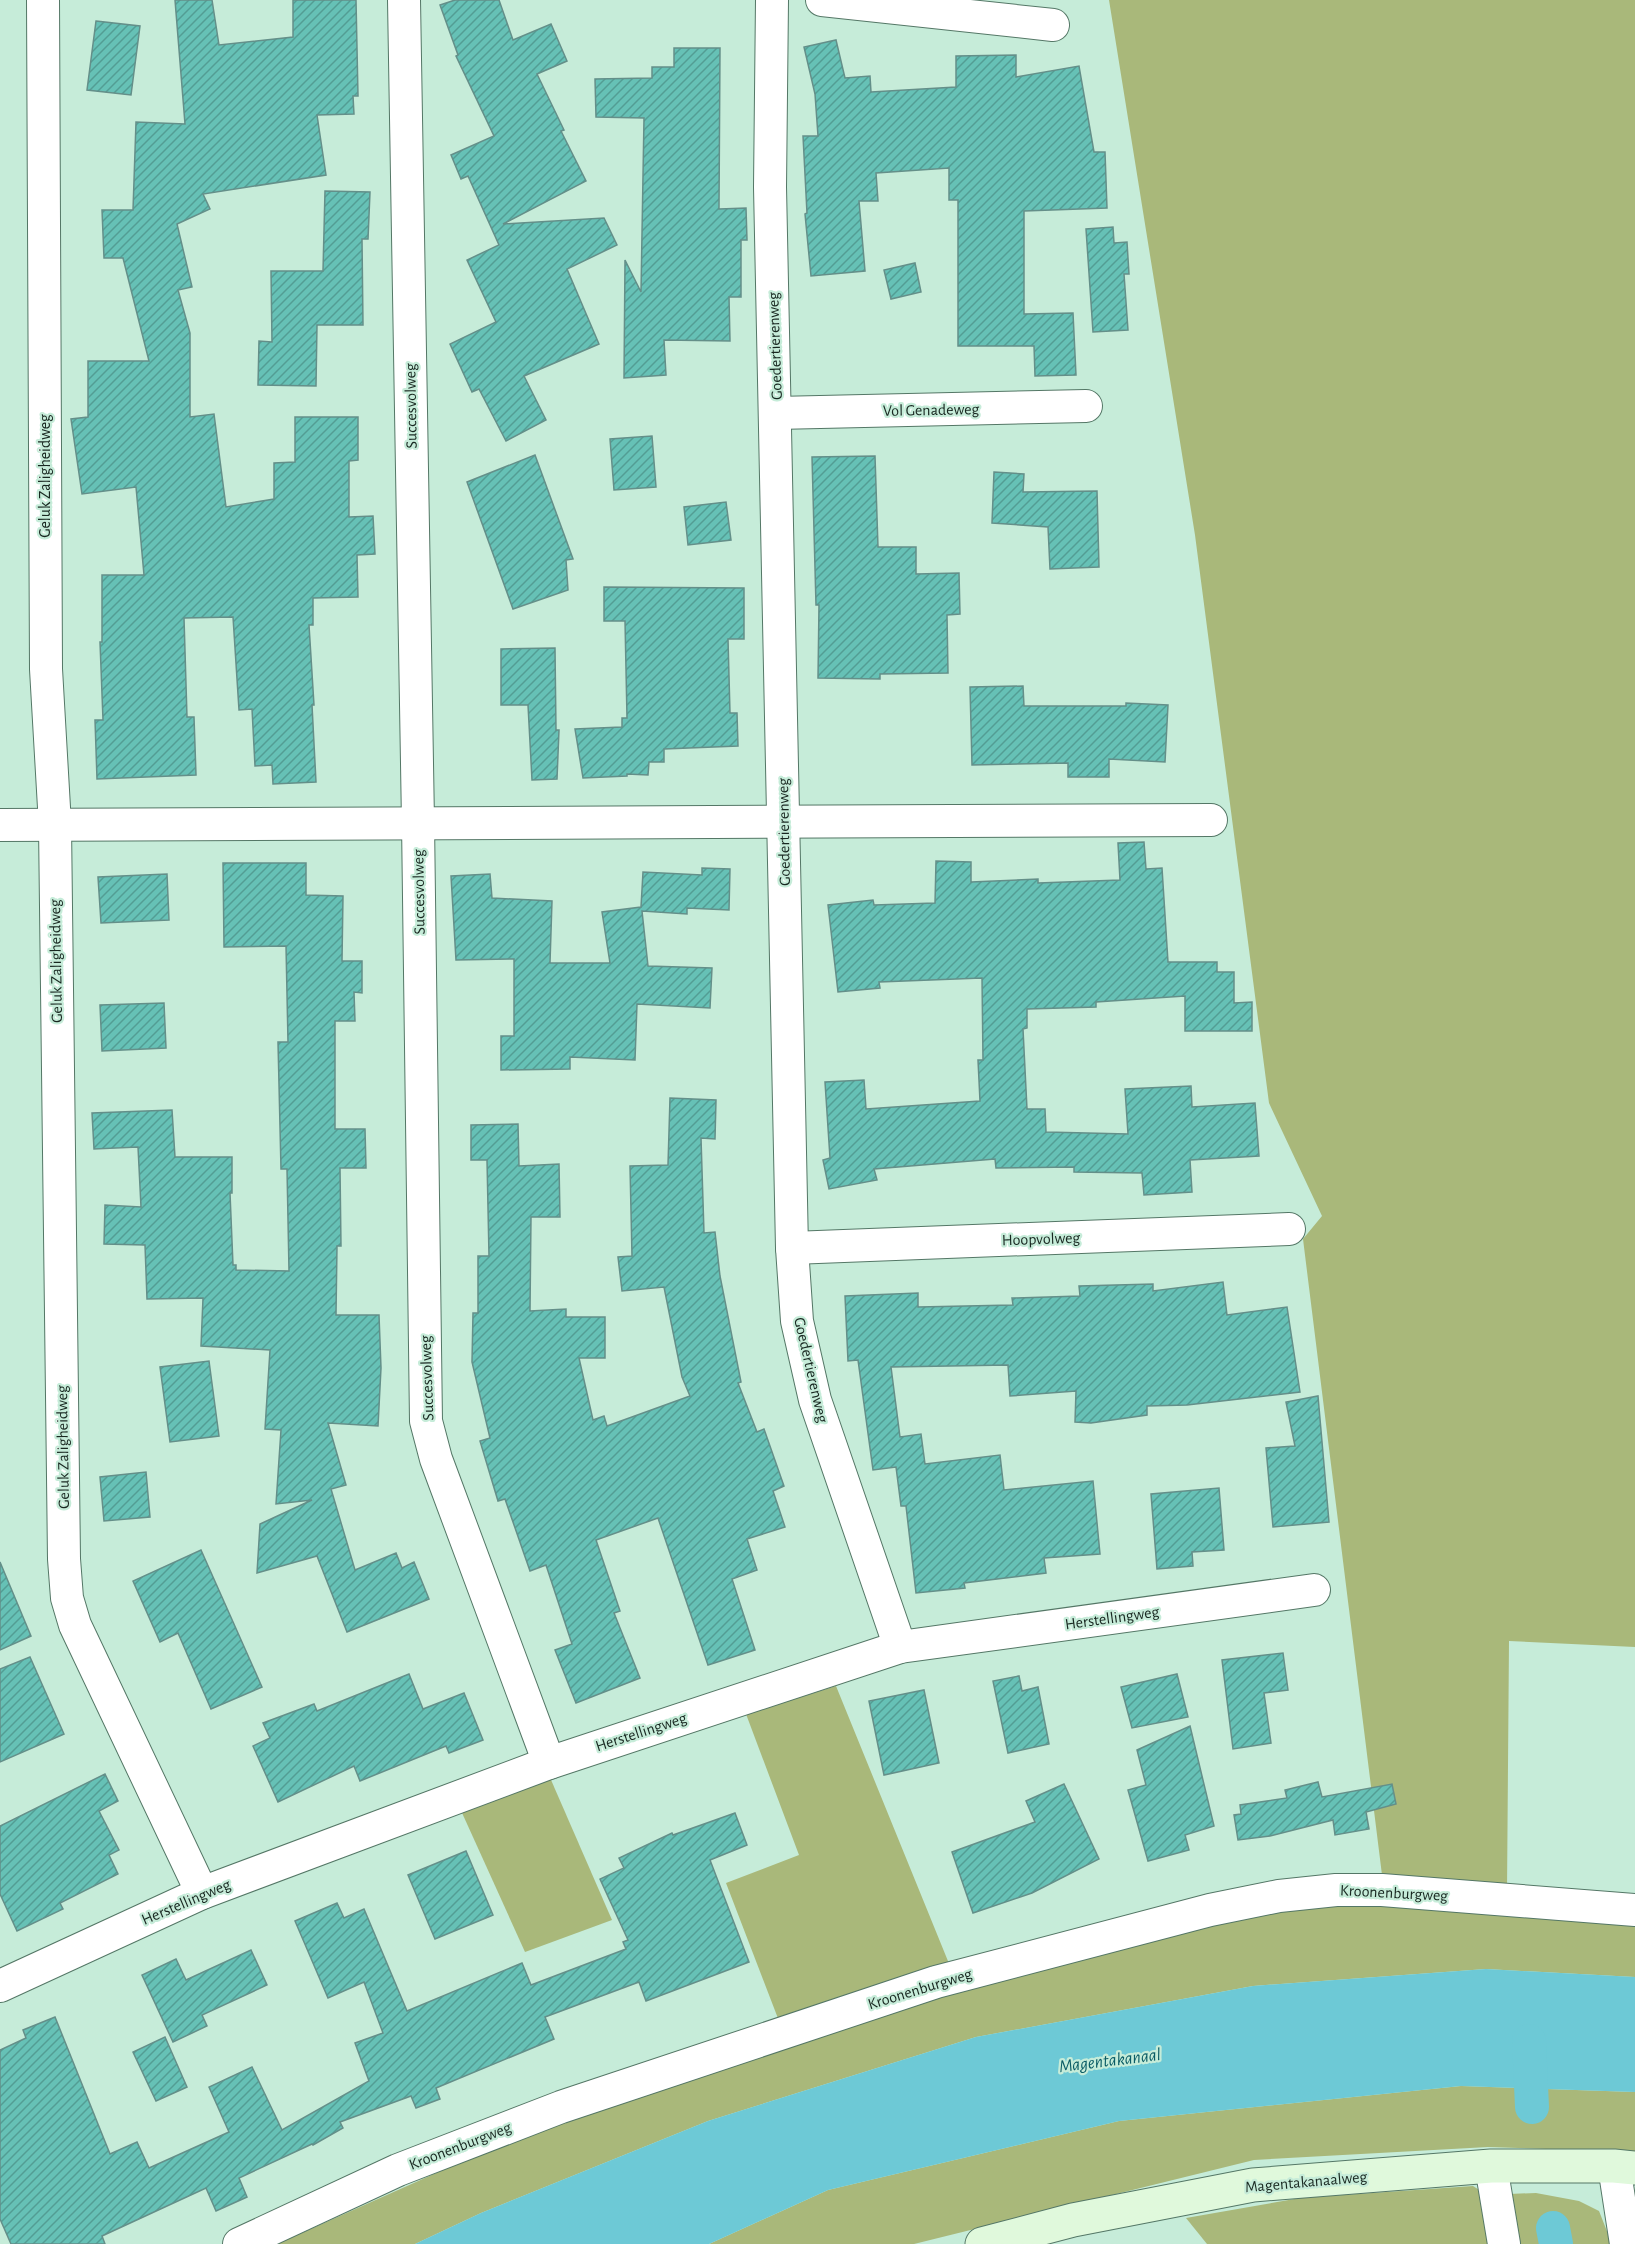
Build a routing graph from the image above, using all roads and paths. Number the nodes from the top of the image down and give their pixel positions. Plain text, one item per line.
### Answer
1 (43, 0) edge
2 (404, 0) edge
3 (772, 0) edge
4 (822, 0) edge
5 (1053, 25) dead end
6 (1086, 406) dead end
7 (776, 413) junction
8 (1211, 820) dead end
9 (418, 822) junction
10 (783, 822) junction
11 (0, 825) edge
12 (55, 825) junction
13 (1289, 1229) dead end
14 (792, 1248) junction
15 (1314, 1590) dead end
16 (900, 1647) junction
17 (549, 1763) junction
18 (202, 1893) junction
19 (1635, 1910) edge
20 (0, 1986) edge
21 (1491, 2166) junction
22 (1625, 2167) edge
23 (239, 2244) edge
24 (982, 2244) edge
25 (1504, 2244) edge
26 (1626, 2244) edge

1 - 12 street, Geluk Zaligheidweg
2 - 9 street, Succesvolweg
3 - 7 street, Goedertierenweg
4 - 5 street
6 - 7 street, Vol Genadeweg
7 - 10 street, Goedertierenweg
8 - 10 street
9 - 10 street
9 - 12 street
9 - 17 street, Succesvolweg
10 - 14 street, Goedertierenweg
11 - 12 street
12 - 18 street, Geluk Zaligheidweg
13 - 14 street, Hoopvolweg
14 - 16 street, Goedertierenweg
15 - 16 street, Herstellingweg
16 - 17 street, Herstellingweg
17 - 18 street, Herstellingweg
18 - 20 street, Herstellingweg
19 - 23 street, Kroonenburgweg
21 - 22 street, Magentakanaalweg
21 - 24 street, Magentakanaalweg
21 - 25 street
22 - 26 street

